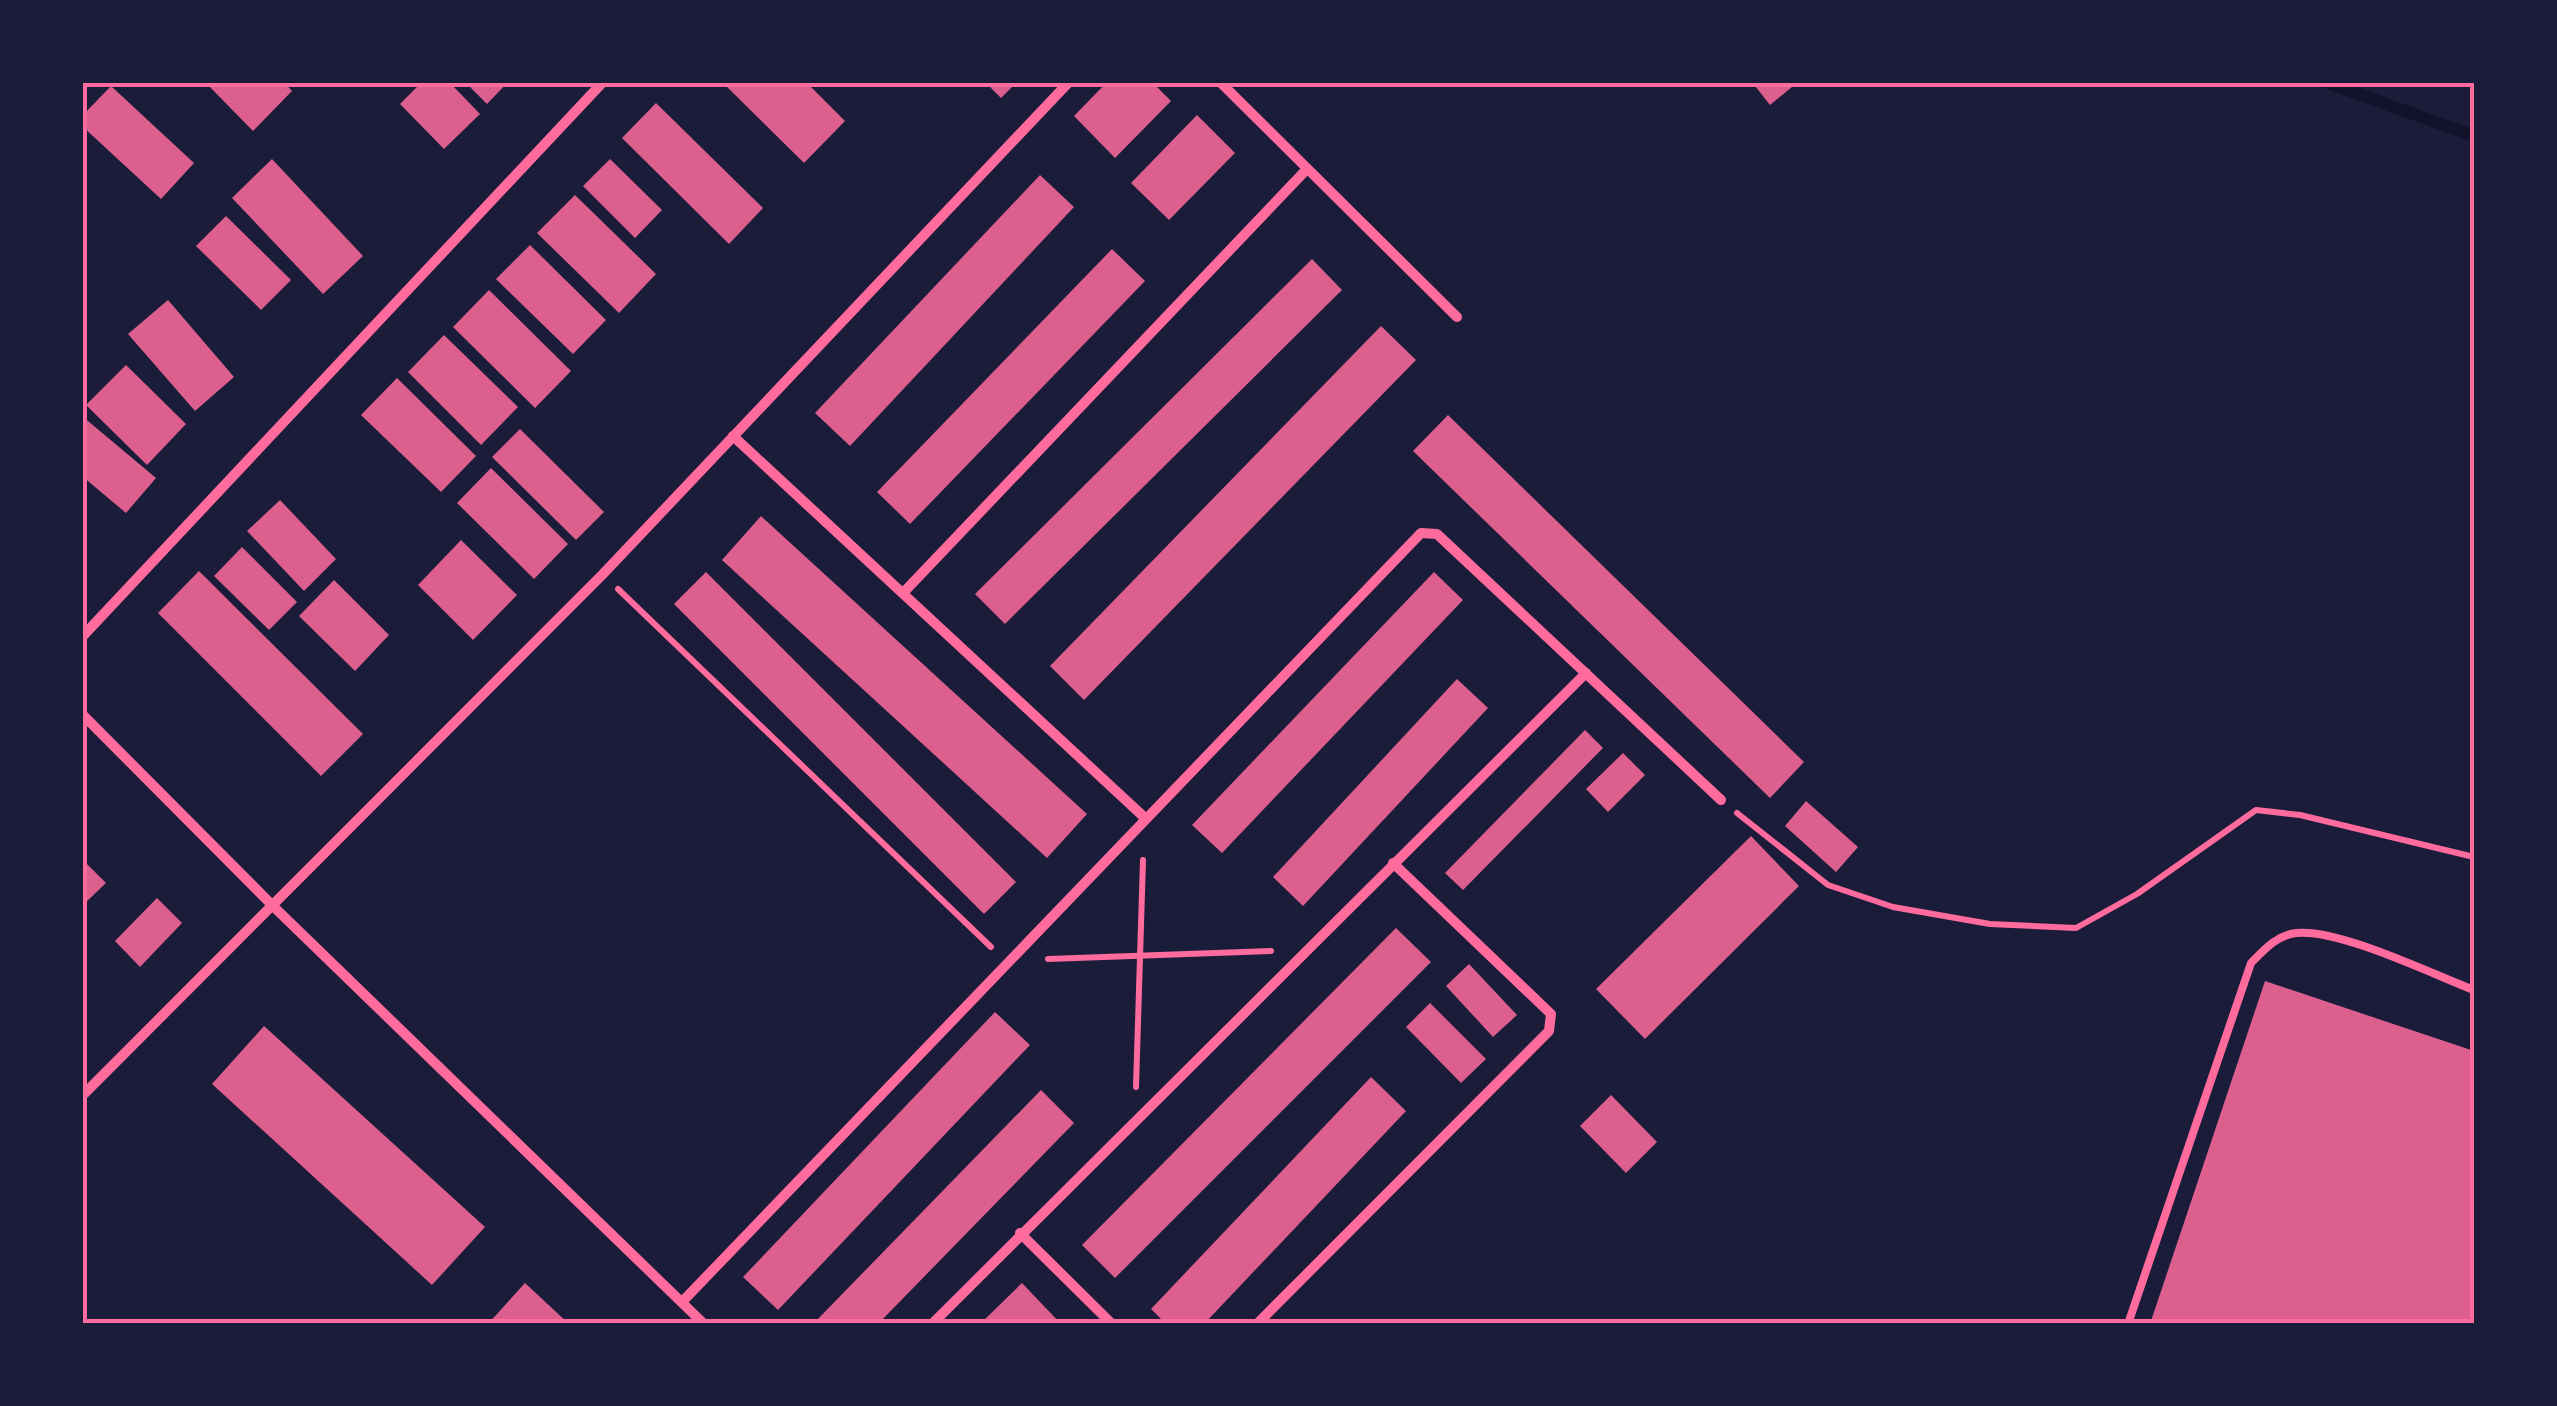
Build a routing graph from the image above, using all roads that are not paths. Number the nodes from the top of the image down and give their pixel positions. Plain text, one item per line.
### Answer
1 (603, 82) edge
2 (1069, 82) edge
3 (1220, 82) edge
4 (1307, 169) junction
5 (1457, 317) dead end
6 (733, 436) junction
7 (903, 594) junction
8 (82, 638) edge
9 (1586, 673) junction
10 (82, 714) edge
11 (1721, 800) road end
12 (1144, 817) junction
13 (1393, 863) junction
14 (274, 907) junction
15 (2474, 990) edge
16 (82, 1096) edge
17 (1020, 1233) junction
18 (682, 1302) junction
19 (704, 1324) edge
20 (932, 1324) edge
21 (1112, 1324) edge
22 (1258, 1324) edge
23 (2128, 1324) edge

1 - 8 street
2 - 6 street
3 - 4 street
4 - 5 street
4 - 7 street
6 - 7 street
6 - 14 street
7 - 12 street
9 - 11 street
9 - 12 street
9 - 13 street
10 - 14 street
12 - 18 street
13 - 17 street
13 - 22 street
14 - 16 street
14 - 18 street
15 - 23 lane
17 - 20 street
17 - 21 street
18 - 19 street

